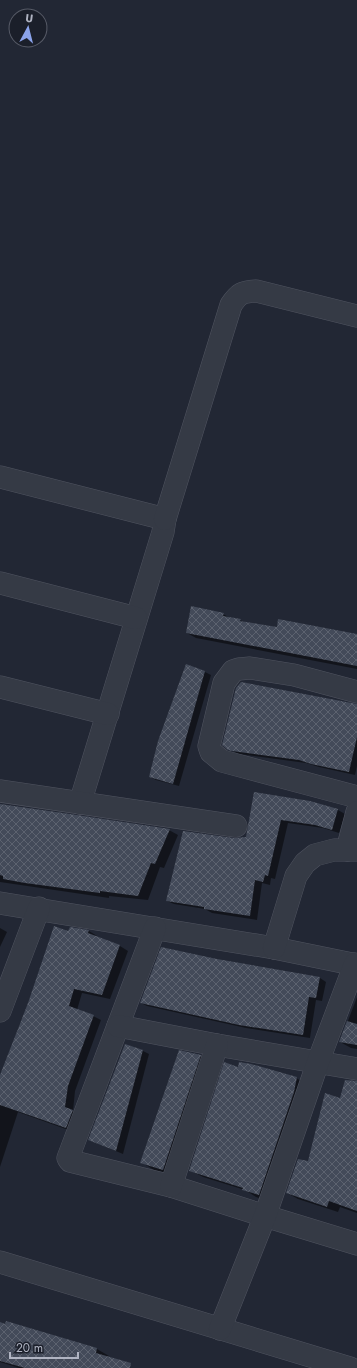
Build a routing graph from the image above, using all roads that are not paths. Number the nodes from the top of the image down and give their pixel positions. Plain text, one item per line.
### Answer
1 (357, 316) edge
2 (0, 477) edge
3 (165, 519) junction
4 (0, 583) edge
5 (136, 618) junction
6 (0, 687) edge
7 (357, 692) edge
8 (108, 714) junction
9 (0, 791) edge
10 (357, 797) edge
11 (80, 803) junction
12 (357, 812) edge
13 (236, 826) dead end
14 (352, 850) edge
15 (0, 903) edge
16 (39, 908) junction
17 (155, 928) junction
18 (274, 948) junction
19 (356, 964) edge
20 (0, 1011) edge
21 (118, 1026) junction
22 (217, 1045) junction
23 (318, 1062) junction
24 (357, 1069) edge
25 (171, 1186) junction
26 (264, 1216) junction
27 (357, 1244) edge
28 (0, 1262) edge
29 (220, 1329) junction
30 (350, 1368) edge

1 - 3 street
2 - 3 street
3 - 5 street
4 - 5 street
5 - 8 street
6 - 8 street
7 - 10 street
8 - 11 street
9 - 11 street
11 - 13 street
12 - 14 street
14 - 18 street
15 - 16 street
16 - 17 street
16 - 20 street
17 - 18 street
17 - 21 street
18 - 19 street
19 - 23 street
21 - 22 street
21 - 25 street
22 - 23 street
22 - 25 street
23 - 24 street
23 - 26 street
25 - 26 street
26 - 27 street
26 - 29 street
28 - 29 street
29 - 30 street

